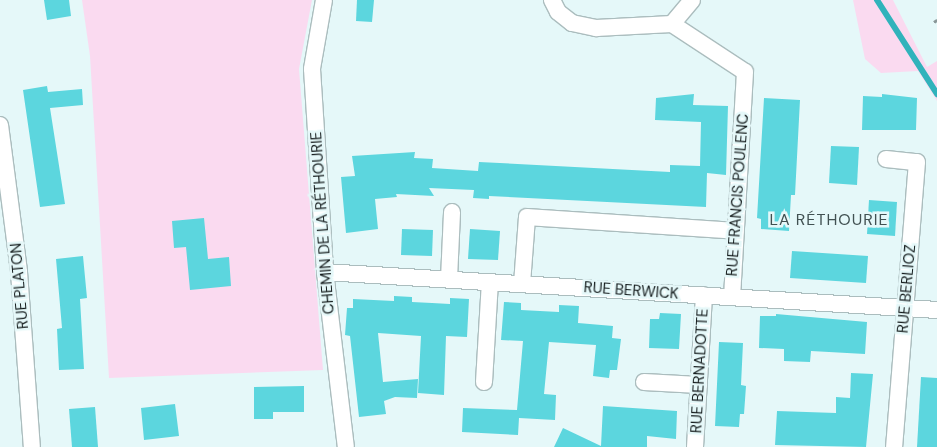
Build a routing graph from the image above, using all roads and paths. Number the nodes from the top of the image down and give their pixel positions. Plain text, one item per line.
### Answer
1 (324, 0) edge
2 (552, 0) edge
3 (692, 0) edge
4 (672, 24) junction
5 (0, 125) edge
6 (886, 159) dead end
7 (452, 212) dead end
8 (736, 231) junction
9 (325, 272) junction
10 (449, 280) junction
11 (490, 282) junction
12 (522, 284) junction
13 (704, 295) junction
14 (732, 297) junction
15 (906, 308) junction
16 (937, 310) edge
17 (484, 382) dead end
18 (644, 382) dead end
19 (699, 385) junction
20 (32, 447) edge
21 (346, 447) edge
22 (696, 447) edge
23 (894, 447) edge

1 - 9 street, CHEMIN DE LA RÉTHOURIE
2 - 4 street
3 - 4 street
4 - 8 street, RUE FRANCIS POULENC
5 - 20 street, RUE PLATON
6 - 15 street, RUE BERLIOZ
7 - 10 street
8 - 12 street
8 - 14 street, RUE FRANCIS POULENC
9 - 10 street, RUE BERWICK
9 - 21 street, CHEMIN DE LA RÉTHOURIE
10 - 11 street, RUE BERWICK
11 - 12 street, RUE BERWICK
11 - 17 street
12 - 13 street, RUE BERWICK
13 - 14 street, RUE BERWICK
13 - 19 street, RUE BERNADOTTE
14 - 15 street, RUE BERWICK
15 - 16 street, RUE BERWICK
15 - 23 street, RUE BERLIOZ
18 - 19 street
19 - 22 street, RUE BERNADOTTE

